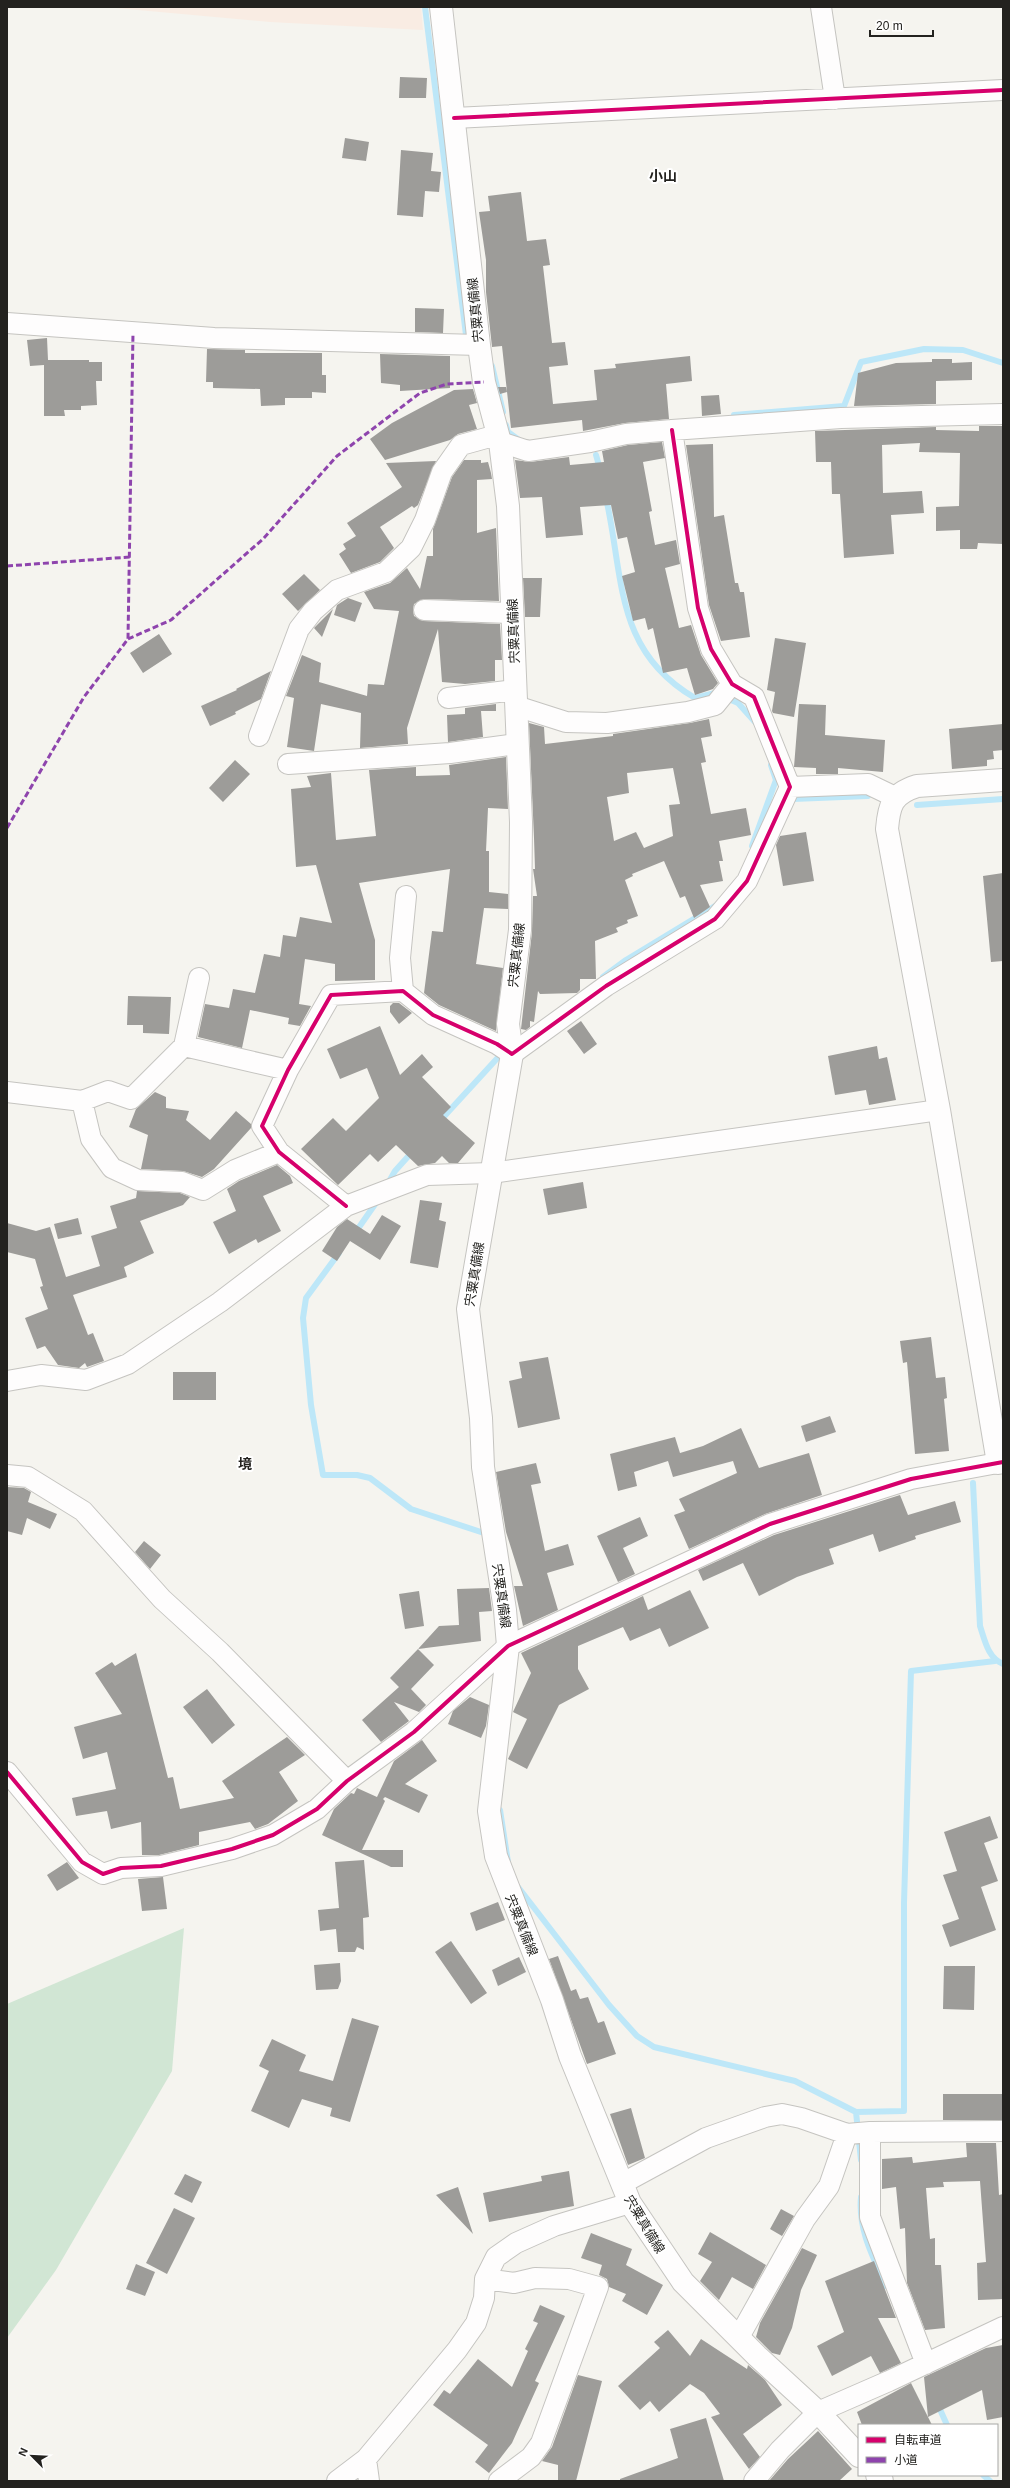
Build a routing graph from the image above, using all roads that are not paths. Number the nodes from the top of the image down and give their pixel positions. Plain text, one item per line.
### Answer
1 (441, 7) edge
2 (821, 7) edge
3 (1003, 90) edge
4 (835, 99) junction
5 (454, 118) junction
6 (7, 323) edge
7 (479, 345) junction
8 (1003, 414) edge
9 (672, 430) junction
10 (498, 439) junction
11 (424, 610) dead end
12 (513, 613) junction
13 (732, 684) junction
14 (448, 698) dead end
15 (515, 698) junction
16 (259, 736) dead end
17 (516, 744) junction
18 (288, 764) dead end
19 (1003, 780) edge
20 (790, 787) junction
21 (896, 797) junction
22 (406, 896) dead end
23 (199, 978) dead end
24 (403, 991) junction
25 (184, 1046) junction
26 (512, 1054) junction
27 (288, 1070) junction
28 (7, 1092) edge
29 (82, 1101) junction
30 (939, 1110) junction
31 (279, 1152) junction
32 (491, 1173) junction
33 (346, 1206) junction
34 (7, 1381) edge
35 (1001, 1462) edge
36 (7, 1475) edge
37 (508, 1646) junction
38 (7, 1772) edge
39 (347, 1781) junction
40 (1003, 2131) edge
41 (870, 2132) junction
42 (847, 2134) junction
43 (626, 2193) junction
44 (485, 2279) junction
45 (1003, 2327) edge
46 (738, 2337) junction
47 (926, 2364) junction
48 (818, 2412) junction
49 (858, 2455) edge
50 (366, 2460) junction
51 (337, 2481) edge
52 (369, 2481) edge
53 (499, 2481) edge
54 (754, 2481) edge

1 - 5 main road, 宍粟真備線
2 - 4 street
3 - 4 street
4 - 5 street
5 - 7 main road, 宍粟真備線
6 - 7 street
7 - 10 main road, 宍粟真備線
8 - 9 street
9 - 10 street
9 - 13 street
10 - 12 main road, 宍粟真備線
10 - 16 street
11 - 12 street
12 - 15 main road, 宍粟真備線
13 - 15 street
13 - 20 street
14 - 15 street
15 - 17 main road, 宍粟真備線
17 - 18 street
17 - 26 main road, 宍粟真備線
19 - 21 main road
20 - 21 street
20 - 26 street
21 - 30 main road
22 - 24 street
23 - 25 street
24 - 26 street
24 - 27 street
25 - 27 street
25 - 29 street
26 - 32 main road, 宍粟真備線
27 - 31 street
28 - 29 street
29 - 31 street
30 - 32 street
30 - 35 main road
31 - 33 street
32 - 33 street
32 - 37 main road, 宍粟真備線
33 - 34 street
35 - 37 street
36 - 39 street
37 - 39 street
37 - 43 main road, 宍粟真備線
38 - 39 street
40 - 41 street
41 - 42 street
41 - 47 street
42 - 43 street
42 - 46 street
43 - 44 street
43 - 46 main road, 宍粟真備線
44 - 50 street
44 - 53 street
45 - 47 street
46 - 48 main road, 宍粟真備線
47 - 48 street
48 - 49 main road, 宍粟真備線
48 - 54 street
50 - 51 street
50 - 52 street

